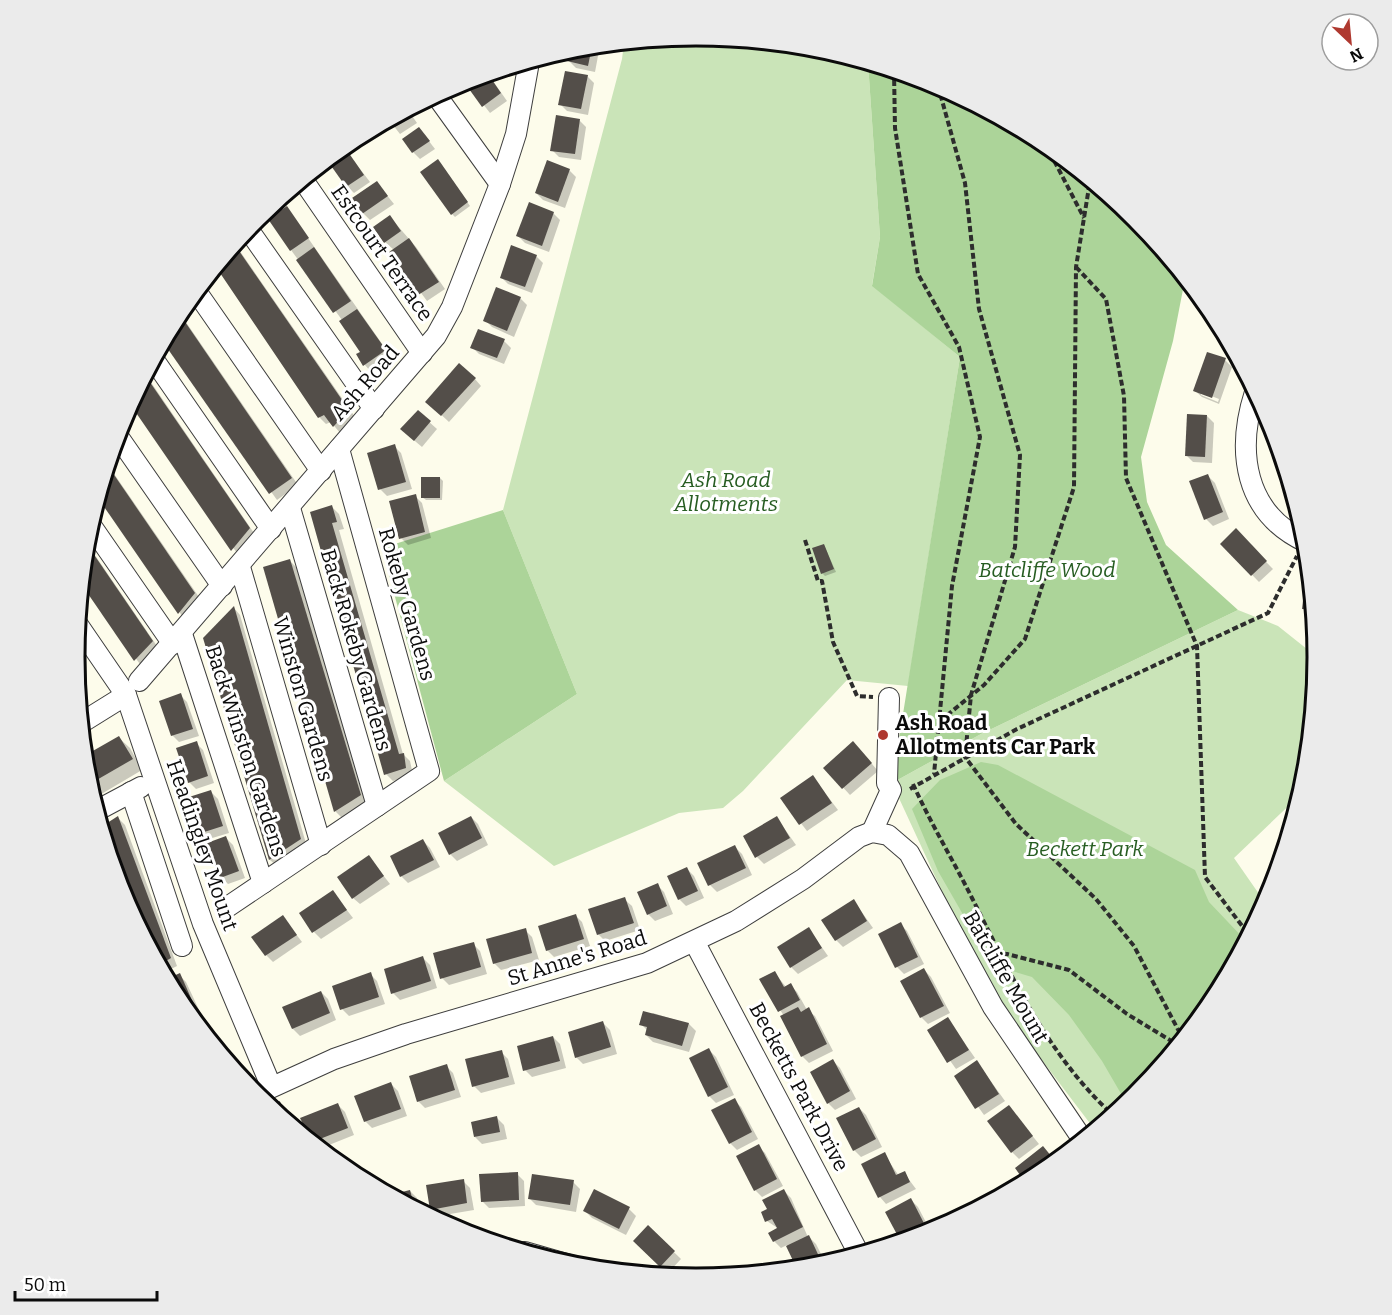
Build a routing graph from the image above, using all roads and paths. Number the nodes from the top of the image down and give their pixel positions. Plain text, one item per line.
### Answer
1 (527, 70) edge
2 (894, 80) edge
3 (941, 98) edge
4 (442, 103) edge
5 (1056, 164) edge
6 (500, 184) junction
7 (307, 186) edge
8 (1089, 190) edge
9 (1084, 219) junction
10 (253, 237) edge
11 (1076, 267) junction
12 (202, 299) edge
13 (422, 353) junction
14 (159, 367) edge
15 (1252, 405) edge
16 (374, 409) junction
17 (124, 445) edge
18 (339, 449) junction
19 (321, 471) junction
20 (290, 508) junction
21 (271, 529) junction
22 (1294, 533) edge
23 (98, 534) edge
24 (805, 540) dead end
25 (1298, 555) edge
26 (240, 567) junction
27 (222, 586) junction
28 (86, 634) edge
29 (178, 639) junction
30 (1197, 646) junction
31 (132, 688) junction
32 (971, 695) junction
33 (889, 698) joint
34 (88, 718) edge
35 (939, 722) junction
36 (965, 757) junction
37 (934, 774) junction
38 (154, 780) junction
39 (913, 784) junction
40 (131, 792) junction
41 (906, 792) dead end
42 (377, 806) junction
43 (104, 807) edge
44 (872, 832) junction
45 (321, 844) junction
46 (263, 884) junction
47 (226, 908) dead end
48 (203, 924) junction
49 (1244, 928) edge
50 (695, 943) junction
51 (961, 952) junction
52 (1000, 954) junction
53 (1179, 1031) edge
54 (1171, 1041) edge
55 (262, 1087) edge
56 (264, 1090) edge
57 (1108, 1109) edge
58 (1079, 1134) edge
59 (856, 1248) edge

1 - 6 street, Ash Road
2 - 35 path
3 - 32 path
4 - 6 street
5 - 9 path
6 - 13 street, Ash Road
7 - 13 street, Estcourt Terrace
8 - 9 path
9 - 11 path
10 - 16 street
11 - 30 path
11 - 32 path
12 - 19 street
13 - 16 street, Ash Road
14 - 21 street
15 - 22 street
16 - 18 street, Ash Road
17 - 27 street
18 - 19 street, Ash Road
18 - 42 street, Rokeby Gardens
19 - 20 street, Ash Road
20 - 21 street, Ash Road
20 - 42 street, Back Rokeby Gardens
21 - 26 street, Ash Road
23 - 29 street, Back Winston Gardens
24 - 33 path
25 - 30 path
26 - 27 street, Ash Road
26 - 45 street, Winston Gardens
27 - 29 street, Ash Road
28 - 31 street, Headingley Mount
29 - 31 street, Ash Road
29 - 46 street, Back Winston Gardens
30 - 36 path
30 - 49 path
31 - 34 street, Ash Road
31 - 38 street, Headingley Mount
32 - 35 path
32 - 36 path
33 - 44 street
35 - 37 path
36 - 37 path
36 - 53 path
37 - 39 path
38 - 40 street
38 - 48 street, Headingley Mount
39 - 41 path
39 - 52 path
40 - 43 street
40 - 48 street
42 - 45 street
44 - 50 street, St Anne's Road
44 - 51 street, Batcliffe Mount
45 - 46 street
46 - 47 street
48 - 55 street, Headingley Mount
50 - 56 street, St Anne's Road
50 - 59 street, Becketts Park Drive
51 - 52 path
51 - 58 street, Batcliffe Mount
52 - 54 path
52 - 57 path

